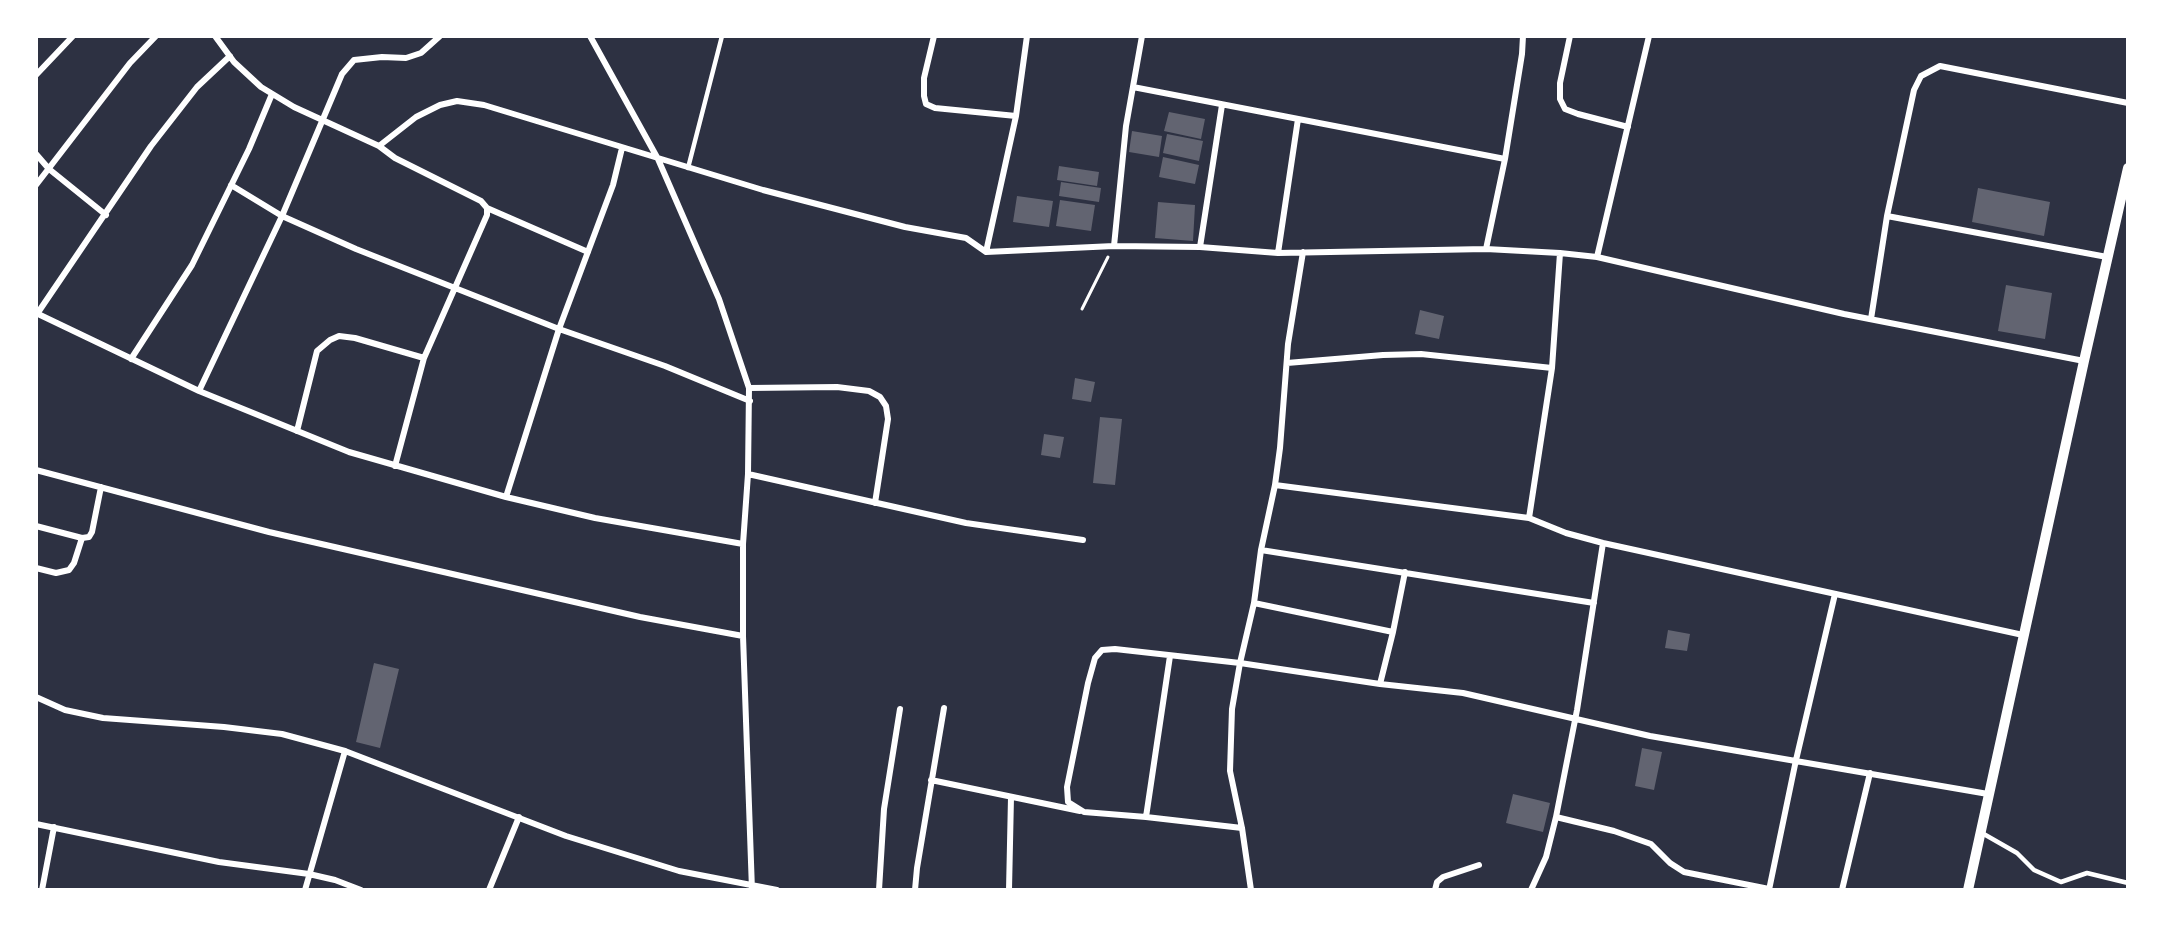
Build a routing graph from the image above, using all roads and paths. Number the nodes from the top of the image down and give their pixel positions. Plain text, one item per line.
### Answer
1 (74, 36) edge
2 (156, 36) edge
3 (215, 36) edge
4 (440, 36) edge
5 (590, 36) edge
6 (722, 36) edge
7 (934, 36) edge
8 (1027, 36) edge
9 (1142, 36) edge
10 (1523, 36) edge
11 (1570, 36) edge
12 (1649, 36) edge
13 (230, 56) junction
14 (36, 75) edge
15 (1133, 87) junction
16 (272, 94) junction
17 (2128, 103) edge
18 (1222, 105) junction
19 (1016, 116) junction
20 (324, 120) junction
21 (1298, 120) junction
22 (1628, 128) junction
23 (379, 146) junction
24 (622, 148) junction
25 (36, 154) edge
26 (658, 159) junction
27 (1505, 159) junction
28 (688, 168) junction
29 (2128, 168) edge
30 (49, 169) junction
31 (36, 184) edge
32 (231, 185) junction
33 (487, 208) junction
34 (106, 214) junction
35 (282, 216) junction
36 (1887, 216) junction
37 (1114, 246) junction
38 (1200, 247) junction
39 (1486, 249) junction
40 (588, 252) junction
41 (986, 252) junction
42 (1303, 252) junction
43 (1278, 253) junction
44 (1560, 253) junction
45 (1598, 257) junction
46 (2108, 257) junction
47 (454, 287) junction
48 (1082, 309) dead end
49 (36, 314) edge
50 (1870, 319) junction
51 (559, 329) junction
52 (424, 358) junction
53 (131, 359) junction
54 (2084, 361) junction
55 (1287, 363) junction
56 (1552, 368) junction
57 (749, 388) junction
58 (199, 391) junction
59 (750, 401) junction
60 (297, 430) junction
61 (395, 466) junction
62 (36, 470) edge
63 (748, 474) junction
64 (1275, 484) junction
65 (101, 487) junction
66 (506, 497) junction
67 (875, 503) junction
68 (1529, 518) junction
69 (36, 526) edge
70 (82, 538) junction
71 (1083, 540) dead end
72 (1603, 543) junction
73 (742, 544) junction
74 (1261, 550) junction
75 (36, 568) edge
76 (1405, 572) junction
77 (1835, 594) junction
78 (1254, 603) junction
79 (1594, 603) junction
80 (1393, 632) junction
81 (2023, 635) junction
82 (743, 636) junction
83 (1170, 656) junction
84 (1240, 663) junction
85 (1380, 684) junction
86 (36, 697) edge
87 (944, 708) dead end
88 (900, 709) dead end
89 (1575, 718) junction
90 (345, 751) junction
91 (1796, 760) junction
92 (1870, 773) junction
93 (931, 780) junction
94 (1988, 795) junction
95 (1011, 797) junction
96 (1084, 812) junction
97 (519, 817) junction
98 (1146, 817) junction
99 (1556, 817) junction
100 (36, 824) edge
101 (54, 827) junction
102 (1242, 828) junction
103 (1980, 832) junction
104 (1479, 865) dead end
105 (309, 874) junction
106 (2128, 883) edge
107 (752, 887) edge
108 (42, 890) edge
109 (305, 890) edge
110 (361, 890) edge
111 (489, 890) edge
112 (777, 890) edge
113 (879, 890) edge
114 (915, 890) edge
115 (1008, 890) edge
116 (1251, 890) edge
117 (1435, 890) edge
118 (1531, 890) edge
119 (1769, 890) edge
120 (1842, 890) edge
121 (1968, 890) edge

1 - 14 street
2 - 30 street
3 - 13 street
4 - 20 street
5 - 26 street
6 - 28 lane
7 - 19 street
8 - 19 street
9 - 15 street
10 - 27 street
11 - 22 street
12 - 22 street
13 - 16 street
13 - 34 street
15 - 18 street
15 - 37 street
16 - 20 street
16 - 32 street
17 - 36 street
18 - 21 street
18 - 38 street
19 - 41 street
20 - 23 street
20 - 35 street
21 - 27 street
21 - 43 street
22 - 45 street
23 - 24 street
23 - 33 street
24 - 26 street
24 - 40 street
25 - 30 street
26 - 28 street
26 - 57 street
27 - 39 street
28 - 41 street
29 - 46 street
30 - 31 street
30 - 34 street
32 - 35 street
32 - 53 street
33 - 40 street
33 - 47 street
34 - 49 street
35 - 47 street
35 - 58 street
36 - 46 street
36 - 50 street
37 - 38 street
37 - 41 street
37 - 48 path
38 - 43 street
39 - 42 street
39 - 44 street
40 - 51 street
42 - 43 street
42 - 55 street
44 - 45 street
44 - 56 street
45 - 50 street
46 - 54 street
47 - 51 street
47 - 52 street
49 - 53 street
50 - 54 street
51 - 59 street
51 - 66 street
52 - 60 street
52 - 61 street
53 - 58 street
54 - 81 street
55 - 56 street
55 - 64 street
56 - 68 street
57 - 59 street
57 - 67 street
58 - 60 street
59 - 63 street
60 - 61 street
61 - 66 street
62 - 65 street
63 - 67 street
63 - 73 street
64 - 68 street
64 - 74 street
65 - 70 street
65 - 82 street
66 - 73 street
67 - 71 street
68 - 72 street
69 - 70 street
70 - 75 street
72 - 77 street
72 - 79 street
73 - 82 street
74 - 76 street
74 - 78 street
76 - 79 street
76 - 80 street
77 - 81 street
77 - 91 street
78 - 80 street
78 - 84 street
79 - 89 street
80 - 85 street
81 - 94 street
82 - 107 street
83 - 84 street
83 - 96 street
83 - 98 street
84 - 85 street
84 - 102 street
85 - 89 street
86 - 90 street
87 - 93 street
88 - 113 street
89 - 91 street
89 - 99 street
90 - 97 street
90 - 105 street
91 - 92 street
91 - 119 street
92 - 94 street
92 - 120 street
93 - 95 street
93 - 114 street
94 - 103 street
95 - 96 street
95 - 115 street
96 - 98 street
97 - 107 street
97 - 111 street
98 - 102 street
99 - 118 street
99 - 119 street
100 - 101 street
101 - 105 street
101 - 108 street
102 - 116 street
103 - 106 lane
103 - 121 street
104 - 117 street
105 - 109 street
105 - 110 street
107 - 112 street

